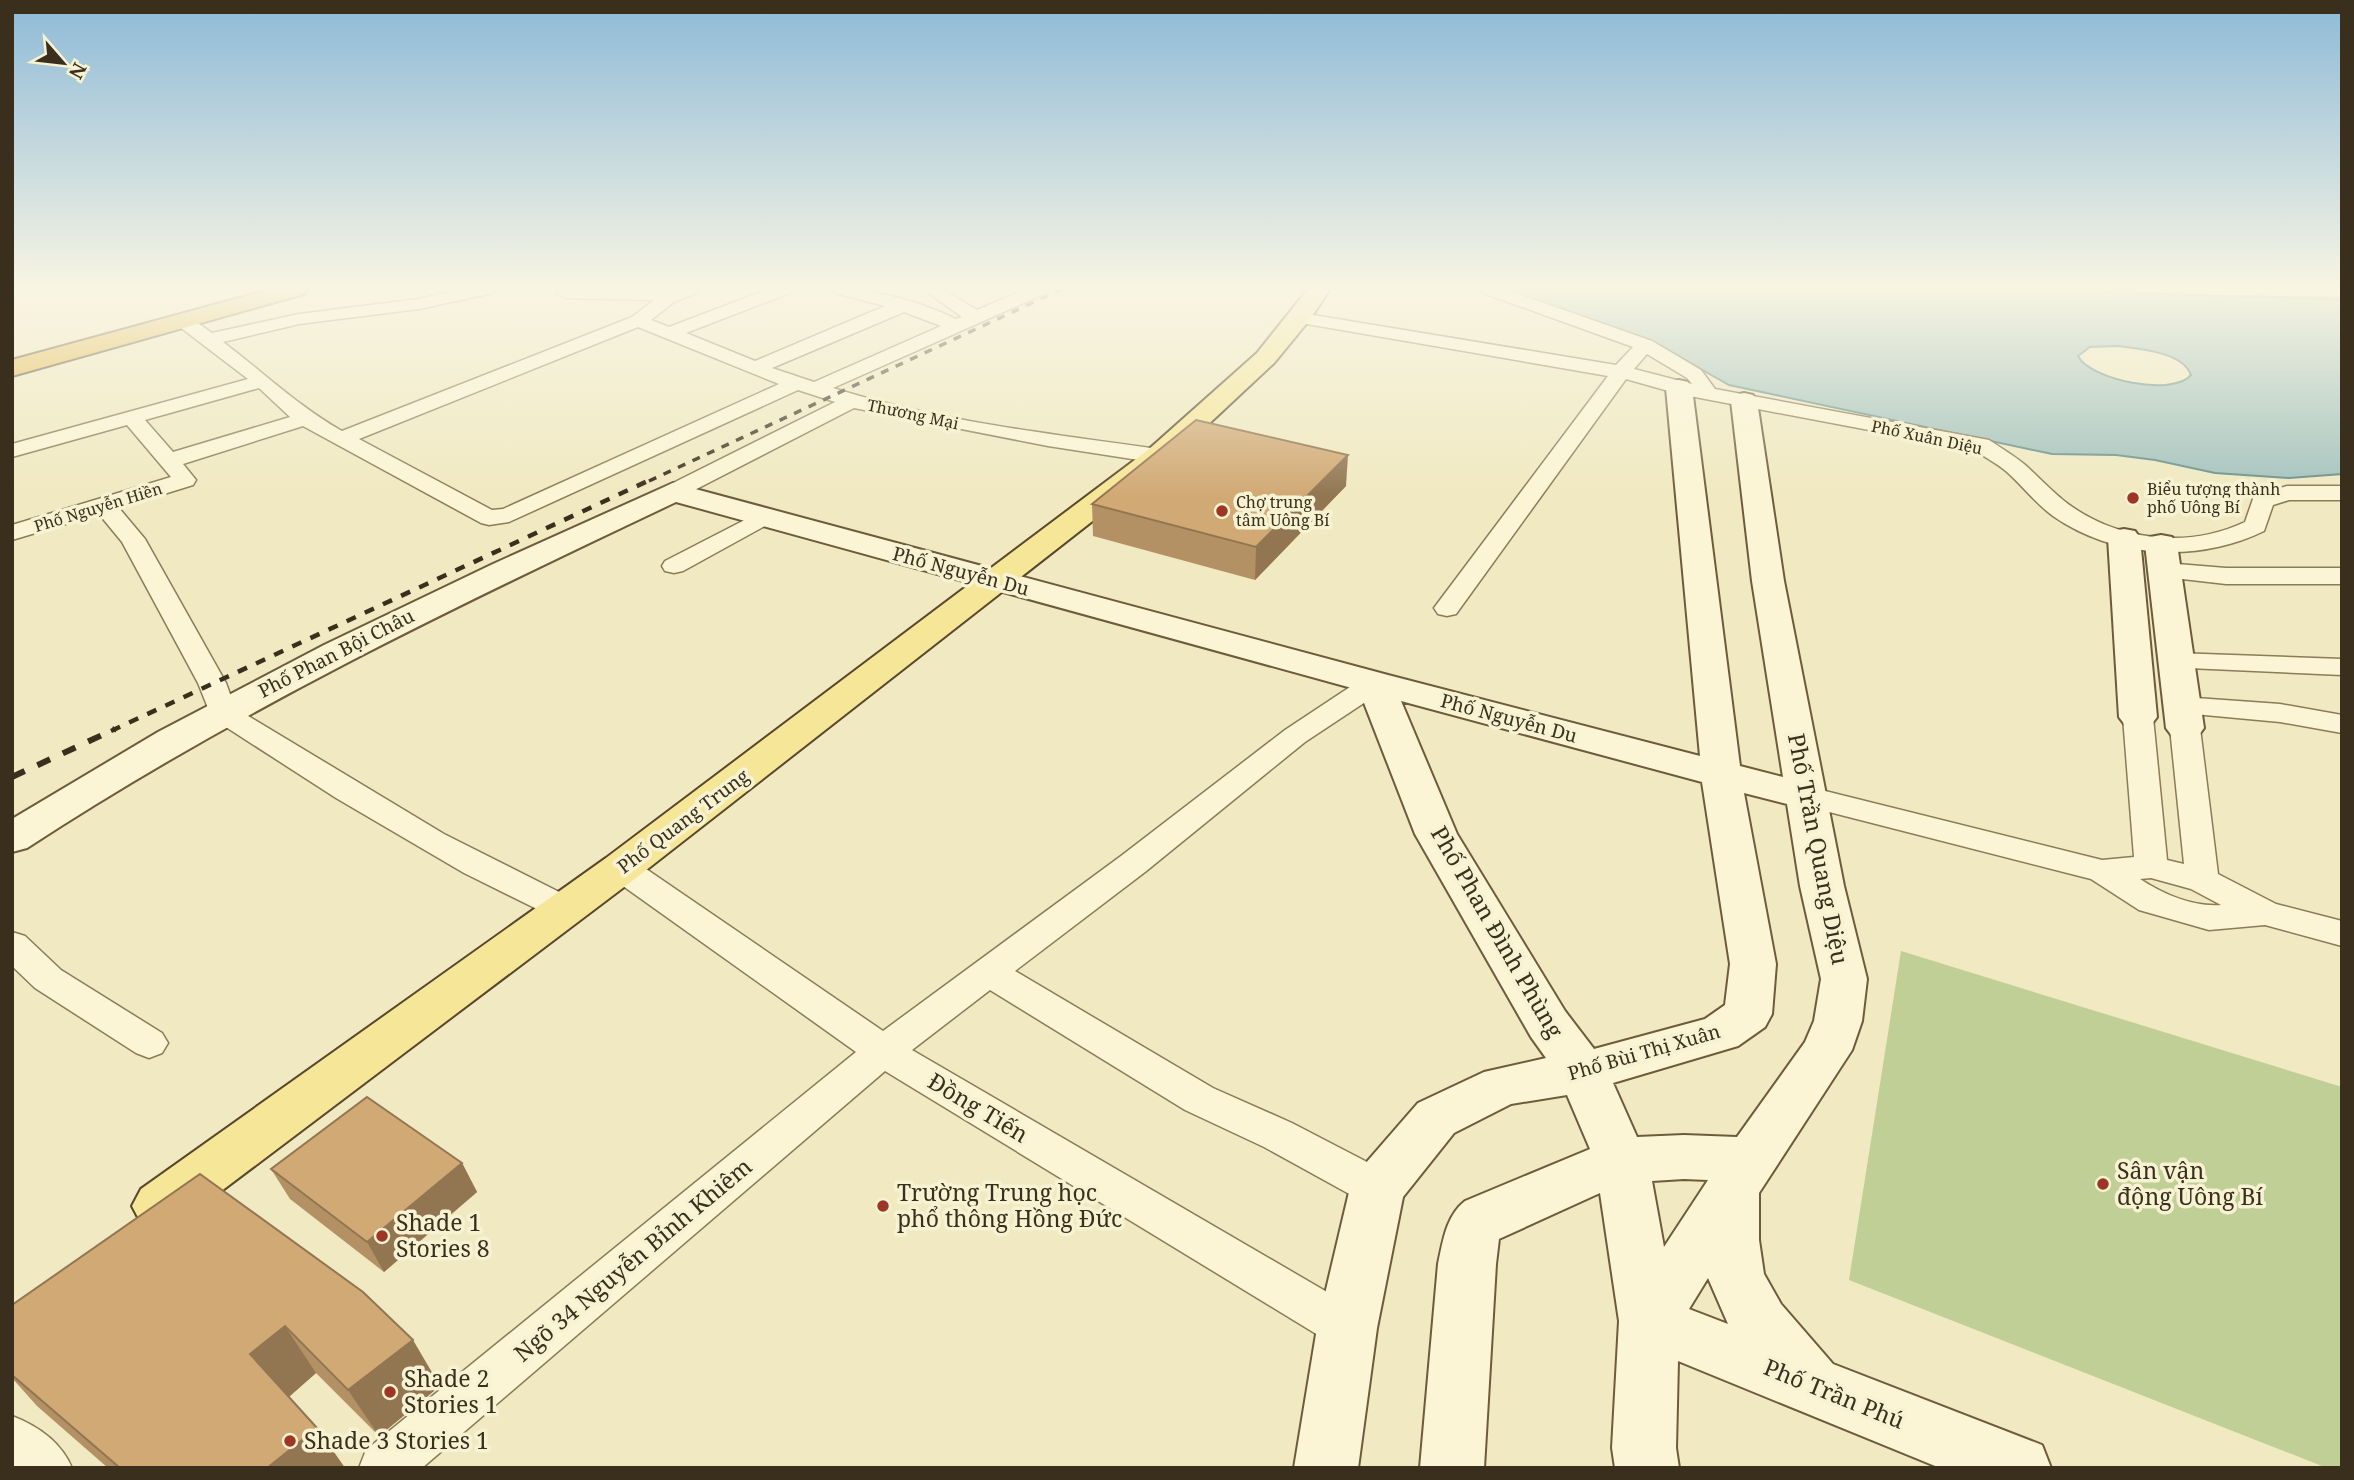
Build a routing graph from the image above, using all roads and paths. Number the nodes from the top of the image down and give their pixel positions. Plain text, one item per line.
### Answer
1 (47, 358) edge
2 (232, 358) edge
3 (544, 358) edge
4 (731, 358) edge
5 (778, 358) edge
6 (878, 358) edge
7 (1261, 358) edge
8 (1558, 358) edge
9 (1633, 358) edge
10 (1663, 358) edge
11 (12, 368) edge
12 (755, 368) junction
13 (1621, 372) junction
14 (263, 381) junction
15 (806, 386) junction
16 (1706, 389) junction
17 (853, 401) junction
18 (131, 417) junction
19 (306, 419) junction
20 (340, 439) junction
21 (12, 451) edge
22 (1158, 456) junction
23 (168, 461) junction
24 (673, 492) junction
25 (2340, 494) edge
26 (104, 505) junction
27 (764, 517) junction
28 (12, 533) edge
29 (2124, 538) junction
30 (2163, 557) junction
31 (674, 566) dead end
32 (2342, 576) edge
33 (997, 581) junction
34 (1447, 608) dead end
35 (2342, 667) edge
36 (2134, 675) junction
37 (1375, 683) junction
38 (2181, 695) junction
39 (222, 712) junction
40 (2138, 717) joint
41 (2342, 724) edge
42 (1721, 773) junction
43 (1805, 796) junction
44 (12, 838) edge
45 (2151, 867) junction
46 (621, 868) junction
47 (2102, 871) junction
48 (2202, 880) junction
49 (565, 909) junction
50 (2265, 913) junction
51 (2342, 934) edge
52 (12, 945) edge
53 (989, 972) junction
54 (149, 1043) dead end
55 (883, 1051) junction
56 (1583, 1072) junction
57 (1621, 1160) junction
58 (1742, 1175) junction
59 (1377, 1188) junction
60 (134, 1226) edge
61 (1648, 1321) junction
62 (1347, 1328) junction
63 (1817, 1387) junction
64 (12, 1440) edge
65 (47, 1468) edge
66 (384, 1468) edge
67 (1326, 1468) edge
68 (1452, 1468) edge
69 (1647, 1468) edge
70 (2019, 1468) edge

1 - 11 highway
2 - 14 street
3 - 20 street
4 - 12 street, Thương Mại
5 - 12 street
6 - 15 street
7 - 22 main road, Phố Quang Trung
8 - 13 street
9 - 13 street
10 - 16 street, Phố Xuân Diệu
12 - 15 street, Thương Mại
13 - 16 street
13 - 34 street
14 - 18 street
14 - 19 street
15 - 17 street, Thương Mại
15 - 20 street
16 - 29 street, Phố Xuân Diệu
16 - 42 main road, Phố Bùi Thị Xuân
16 - 43 main road, Phố Trần Quang Diệu
17 - 22 street, Thương Mại
17 - 24 street
18 - 21 street
18 - 23 street, Phố Nguyễn Hiền
19 - 20 street
19 - 23 street
22 - 33 main road, Phố Quang Trung
23 - 26 street, Phố Nguyễn Hiền
24 - 27 main road, Phố Nguyễn Du
24 - 39 main road, Phố Phan Bội Châu
25 - 30 street, Phố Xuân Diệu
26 - 28 street, Phố Nguyễn Hiền
26 - 39 street
27 - 31 street
27 - 33 main road, Phố Nguyễn Du
29 - 30 street, Phố Xuân Diệu
29 - 36 main road
30 - 32 street
30 - 38 main road
33 - 37 main road, Phố Nguyễn Du
33 - 46 main road, Phố Quang Trung
35 - 38 street
36 - 38 main road
36 - 40 main road
37 - 42 main road, Phố Nguyễn Du
37 - 53 street, Ngõ 34 Nguyễn Bỉnh Khiêm
37 - 56 main road, Phố Phan Đình Phùng
38 - 41 street
38 - 48 street
39 - 44 main road, Phố Phan Bội Châu
39 - 49 street
40 - 45 street
42 - 43 main road, Phố Nguyễn Du
42 - 56 main road, Phố Bùi Thị Xuân
43 - 47 street, Phố Nguyễn Du
43 - 58 main road, Phố Trần Quang Diệu
45 - 47 street, Phố Nguyễn Du
45 - 48 street, Phố Nguyễn Du
46 - 49 main road, Phố Quang Trung
46 - 55 street, Đồng Tiến
47 - 50 street
48 - 50 street, Phố Nguyễn Du
49 - 60 main road, Phố Quang Trung
50 - 51 street, Phố Nguyễn Du
52 - 54 street
53 - 55 street, Ngõ 34 Nguyễn Bỉnh Khiêm
53 - 59 street
55 - 62 street, Đồng Tiến
55 - 66 street, Ngõ 34 Nguyễn Bỉnh Khiêm
56 - 57 main road, Phố Phan Đình Phùng
56 - 59 main road, Phố Bùi Thị Xuân
57 - 58 main road
57 - 61 main road, Phố Phan Đình Phùng
57 - 68 main road
58 - 61 main road, Phố Trần Quang Diệu
58 - 63 main road
59 - 62 main road, Phố Bùi Thị Xuân
61 - 63 main road, Phố Trần Phú
61 - 69 main road, Phố Phan Đình Phùng
62 - 67 main road, Phố Bùi Thị Xuân
63 - 70 main road, Phố Trần Phú
64 - 65 street

